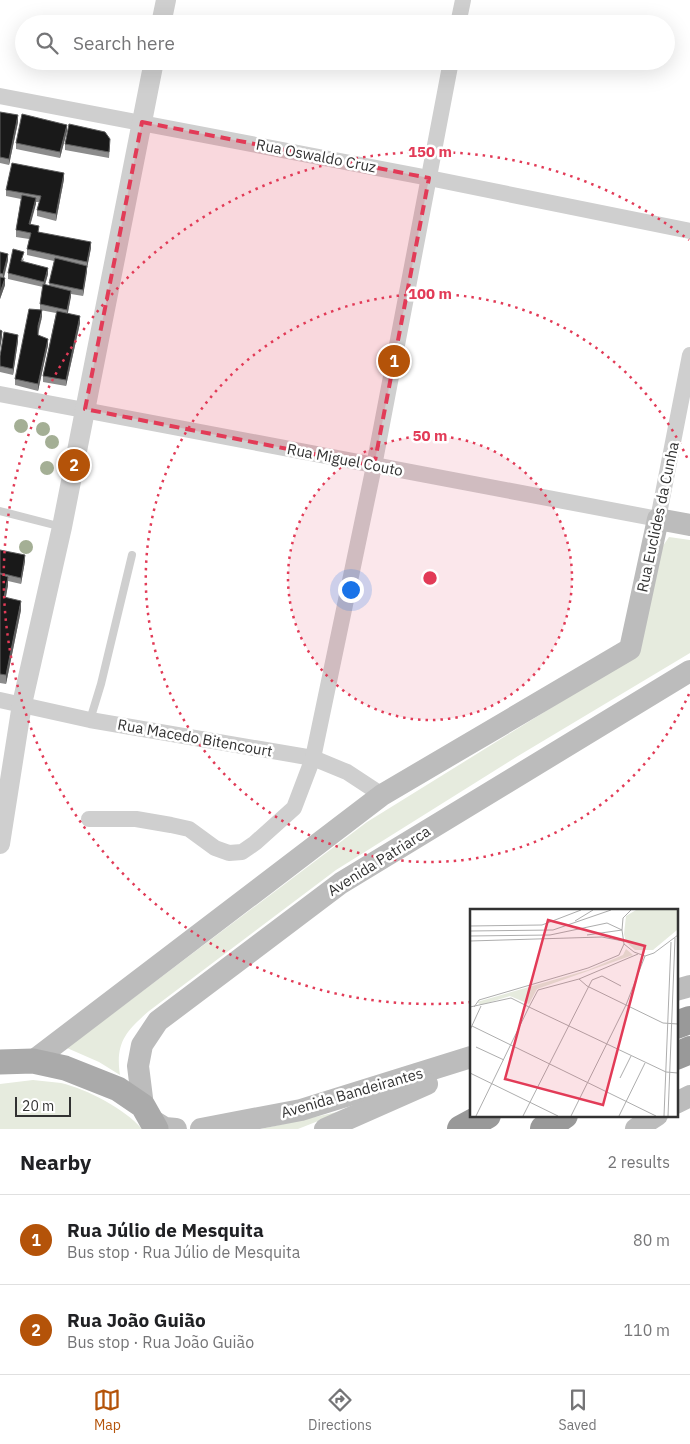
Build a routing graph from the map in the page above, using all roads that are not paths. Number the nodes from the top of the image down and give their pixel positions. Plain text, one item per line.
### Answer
1 (166, 0) edge
2 (463, 0) edge
3 (163, 15) edge
4 (460, 15) edge
5 (152, 70) edge
6 (449, 70) edge
7 (0, 96) edge
8 (142, 122) junction
9 (429, 178) junction
10 (690, 231) edge
11 (690, 355) edge
12 (0, 394) edge
13 (85, 409) junction
14 (374, 466) junction
15 (0, 511) edge
16 (658, 519) junction
17 (690, 525) edge
18 (62, 527) junction
19 (132, 555) dead end
20 (690, 671) edge
21 (0, 700) edge
22 (22, 704) junction
23 (90, 720) junction
24 (313, 758) junction
25 (382, 795) junction
26 (89, 819) dead end
27 (0, 844) edge
28 (690, 1020) edge
29 (678, 1024) edge
30 (690, 1050) edge
31 (678, 1055) edge
32 (470, 1057) edge
33 (33, 1061) junction
34 (0, 1062) edge
35 (470, 1064) edge
36 (690, 1096) edge
37 (678, 1102) edge
38 (485, 1116) edge
39 (563, 1116) edge
40 (563, 1116) edge
41 (655, 1116) edge
42 (151, 1118) edge
43 (176, 1129) edge
44 (201, 1129) edge
45 (325, 1129) edge
46 (461, 1129) edge
47 (544, 1129) edge
48 (551, 1129) edge
49 (636, 1129) edge

1 - 3 street
2 - 4 street
5 - 8 street
6 - 9 street
7 - 8 street, Rua Oswaldo Cruz
8 - 9 street, Rua Oswaldo Cruz
8 - 13 street
9 - 10 street, Rua Oswaldo Cruz
9 - 14 street
11 - 16 street, Rua Euclides da Cunha
12 - 13 street, Rua Miguel Couto
13 - 14 street, Rua Miguel Couto
13 - 18 street
14 - 16 street, Rua Miguel Couto
14 - 24 street
15 - 18 lane
16 - 17 main road, Rua Miguel Couto
16 - 25 main road, Rua Euclides da Cunha
18 - 22 street
19 - 23 lane
20 - 42 main road, Avenida Patriarca
21 - 22 street, Rua Macedo Bitencourt
22 - 23 street, Rua Macedo Bitencourt
22 - 27 street
23 - 24 street, Rua Macedo Bitencourt
24 - 25 street, Rua Macedo Bitencourt
24 - 26 street
25 - 33 main road
28 - 29 highway
30 - 31 highway
32 - 44 main road, Avenida Bandeirantes
33 - 34 main road
33 - 42 main road
35 - 45 main road, Avenida Bandeirantes
36 - 37 main road
38 - 46 highway
39 - 47 highway
40 - 48 highway
41 - 49 main road
42 - 43 main road

